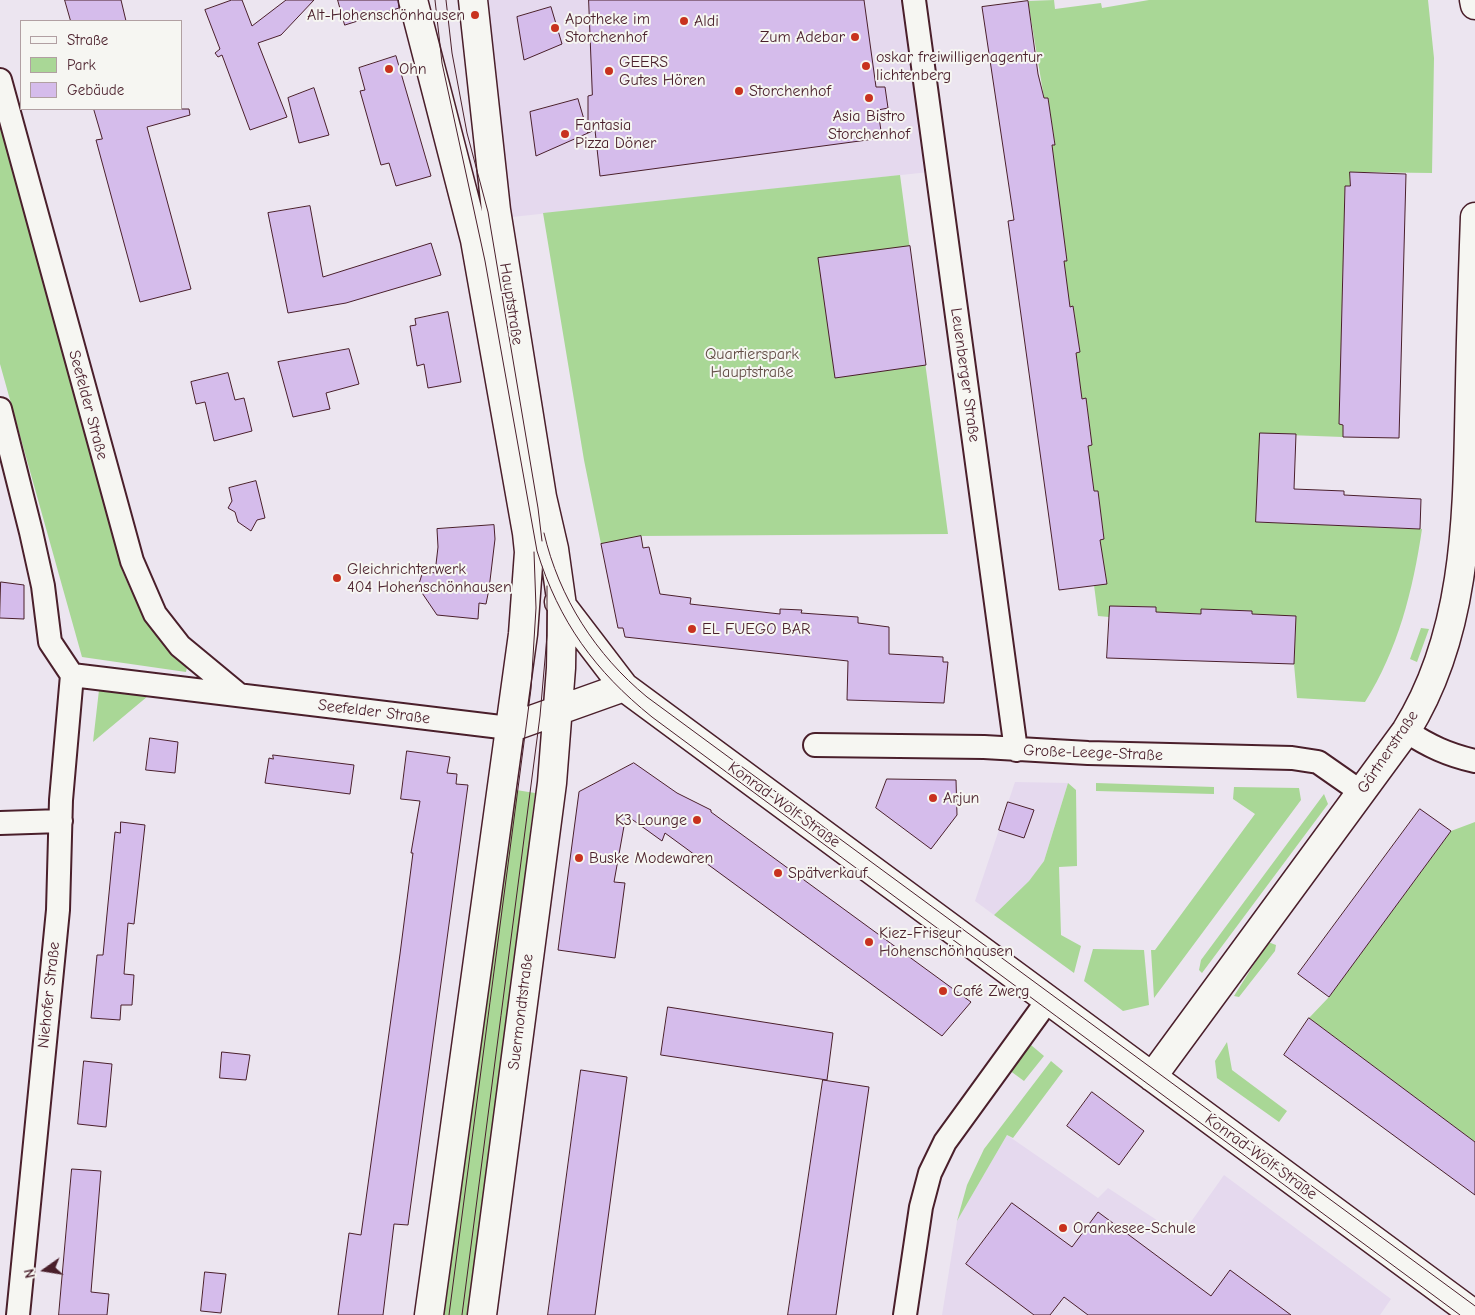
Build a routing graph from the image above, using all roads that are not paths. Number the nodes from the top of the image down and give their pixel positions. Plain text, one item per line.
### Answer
1 (413, 0) edge
2 (473, 0) edge
3 (914, 0) edge
4 (1474, 0) edge
5 (1475, 5) edge
6 (0, 80) edge
7 (496, 210) junction
8 (469, 214) junction
9 (1475, 217) edge
10 (0, 408) edge
11 (529, 561) junction
12 (562, 606) junction
13 (72, 675) junction
14 (624, 687) junction
15 (238, 694) junction
16 (559, 709) junction
17 (510, 728) junction
18 (1406, 731) junction
19 (815, 745) dead end
20 (1016, 750) junction
21 (1475, 760) edge
22 (1362, 792) junction
23 (60, 821) junction
24 (0, 823) edge
25 (1048, 1000) junction
26 (1152, 1077) junction
27 (18, 1315) edge
28 (429, 1315) edge
29 (482, 1315) edge
30 (905, 1315) edge
31 (1475, 1315) edge

1 - 8 main road, Hauptstraße
2 - 7 main road, Hauptstraße
3 - 20 street, Leuenberger Straße
4 - 5 main road
6 - 15 street, Seefelder Straße
7 - 8 main road
7 - 12 main road, Hauptstraße
8 - 11 main road, Hauptstraße
9 - 18 main road, Gärtnerstraße
10 - 13 street
11 - 12 main road, Hauptstraße
11 - 17 main road, Hauptstraße
12 - 14 main road, Hauptstraße
12 - 16 main road, Hauptstraße
13 - 15 street, Seefelder Straße
13 - 23 street, Niehofer Straße
14 - 16 main road
14 - 25 main road, Konrad-Wolf-Straße
15 - 17 street, Seefelder Straße
16 - 17 main road
16 - 29 main road, Suermondtstraße
17 - 28 main road
18 - 21 street
18 - 22 main road, Gärtnerstraße
19 - 20 street, Große-Leege-Straße
20 - 22 street, Große-Leege-Straße
22 - 26 main road, Gärtnerstraße
23 - 24 street
23 - 27 street, Niehofer Straße
25 - 26 main road, Konrad-Wolf-Straße
25 - 30 street
26 - 31 main road, Konrad-Wolf-Straße

